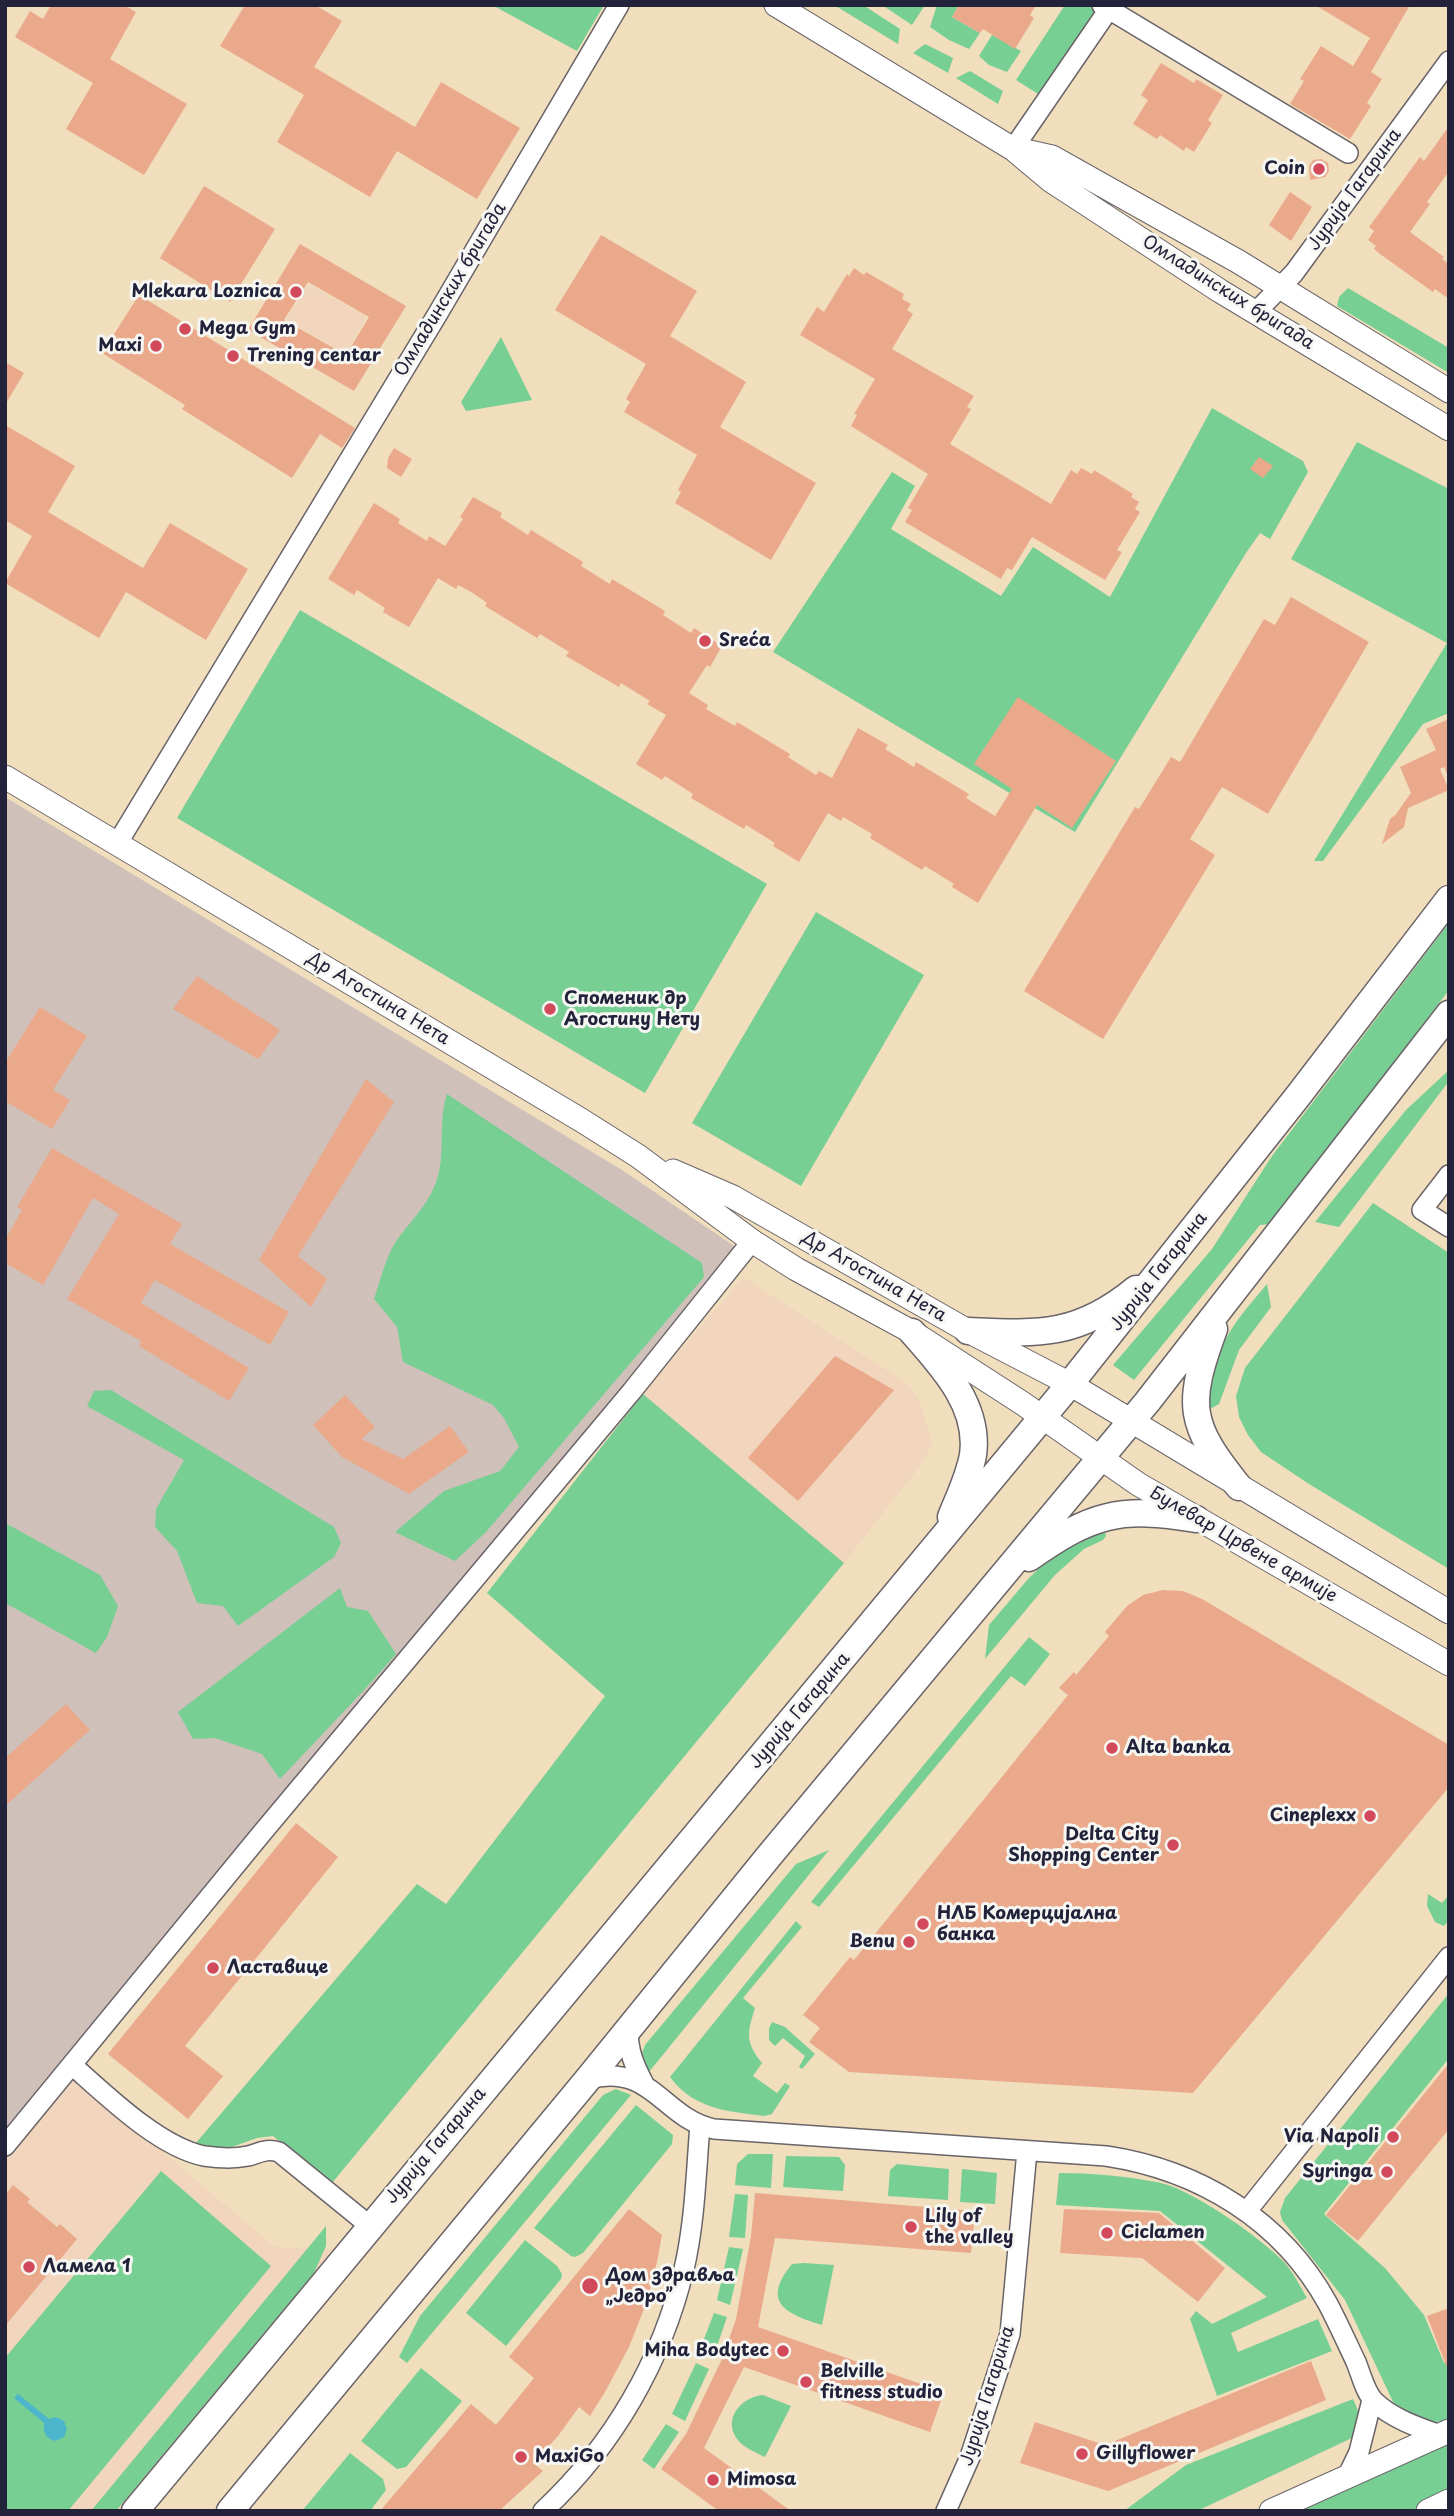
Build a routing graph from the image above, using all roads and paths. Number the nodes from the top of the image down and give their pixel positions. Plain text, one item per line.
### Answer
1 (619, 5) edge
2 (776, 5) edge
3 (1105, 7) edge
4 (1449, 61) edge
5 (1013, 149) junction
6 (1348, 153) dead end
7 (1281, 288) junction
8 (1255, 313) junction
9 (1449, 391) edge
10 (1449, 429) edge
11 (5, 777) edge
12 (117, 844) junction
13 (1449, 899) edge
14 (1449, 1014) edge
15 (638, 1156) junction
16 (1449, 1175) edge
17 (1449, 1227) edge
18 (752, 1241) junction
19 (1167, 1263) junction
20 (1226, 1304) junction
21 (968, 1331) junction
22 (912, 1332) junction
23 (1070, 1384) junction
24 (1043, 1418) junction
25 (1132, 1422) junction
26 (1099, 1459) junction
27 (1239, 1487) junction
28 (1196, 1518) junction
29 (942, 1541) junction
30 (997, 1582) junction
31 (1449, 1612) edge
32 (1449, 1664) edge
33 (1449, 1957) edge
34 (628, 2029) junction
35 (72, 2064) junction
36 (588, 2079) junction
37 (644, 2084) junction
38 (700, 2125) junction
39 (5, 2146) edge
40 (1027, 2151) junction
41 (1247, 2211) junction
42 (370, 2226) junction
43 (1372, 2400) junction
44 (1444, 2433) edge
45 (1348, 2474) junction
46 (1449, 2501) edge
47 (135, 2511) edge
48 (230, 2511) edge
49 (543, 2511) edge
50 (946, 2511) edge
51 (1271, 2511) edge
52 (1428, 2511) edge

1 - 12 street, Омладинских бригада
2 - 5 street, Омладинских бригада
3 - 5 street, Јурија Гагарина
3 - 6 street, Јурија Гагарина
4 - 7 street, Јурија Гагарина
5 - 7 street, Омладинских бригада
5 - 8 street, Омладинских бригада
7 - 8 street, Јурија Гагарина
7 - 9 street, Омладинских бригада
8 - 10 street, Омладинских бригада
11 - 12 street, Др Агостина Нета
12 - 15 street, Др Агостина Нета
13 - 19 main road, Јурија Гагарина
14 - 20 main road
15 - 18 street, Др Агостина Нета
15 - 21 street, Др Агостина Нета
16 - 17 street
18 - 22 street, Др Агостина Нета
18 - 35 street
19 - 21 main road
19 - 23 main road, Јурија Гагарина
20 - 25 main road
20 - 27 main road
21 - 23 street, Др Агостина Нета
22 - 24 street, Др Агостина Нета
22 - 29 main road
23 - 24 main road, Јурија Гагарина
23 - 25 street
24 - 26 street, Булевар Црвене армије
24 - 29 main road, Јурија Гагарина
25 - 26 main road
25 - 27 street
26 - 28 street, Булевар Црвене армије
26 - 30 main road
27 - 31 street
28 - 30 main road
28 - 32 street, Булевар Црвене армије
29 - 42 main road, Јурија Гагарина
30 - 34 main road
33 - 41 street
34 - 36 main road
34 - 37 street
35 - 39 street
35 - 42 street
36 - 37 street
36 - 48 main road
37 - 38 street
38 - 40 street
38 - 49 street
40 - 41 street
40 - 50 street, Јурија Гагарина
41 - 43 street
42 - 47 main road, Јурија Гагарина
43 - 44 street
43 - 45 street
44 - 45 street
45 - 51 street
46 - 52 street

